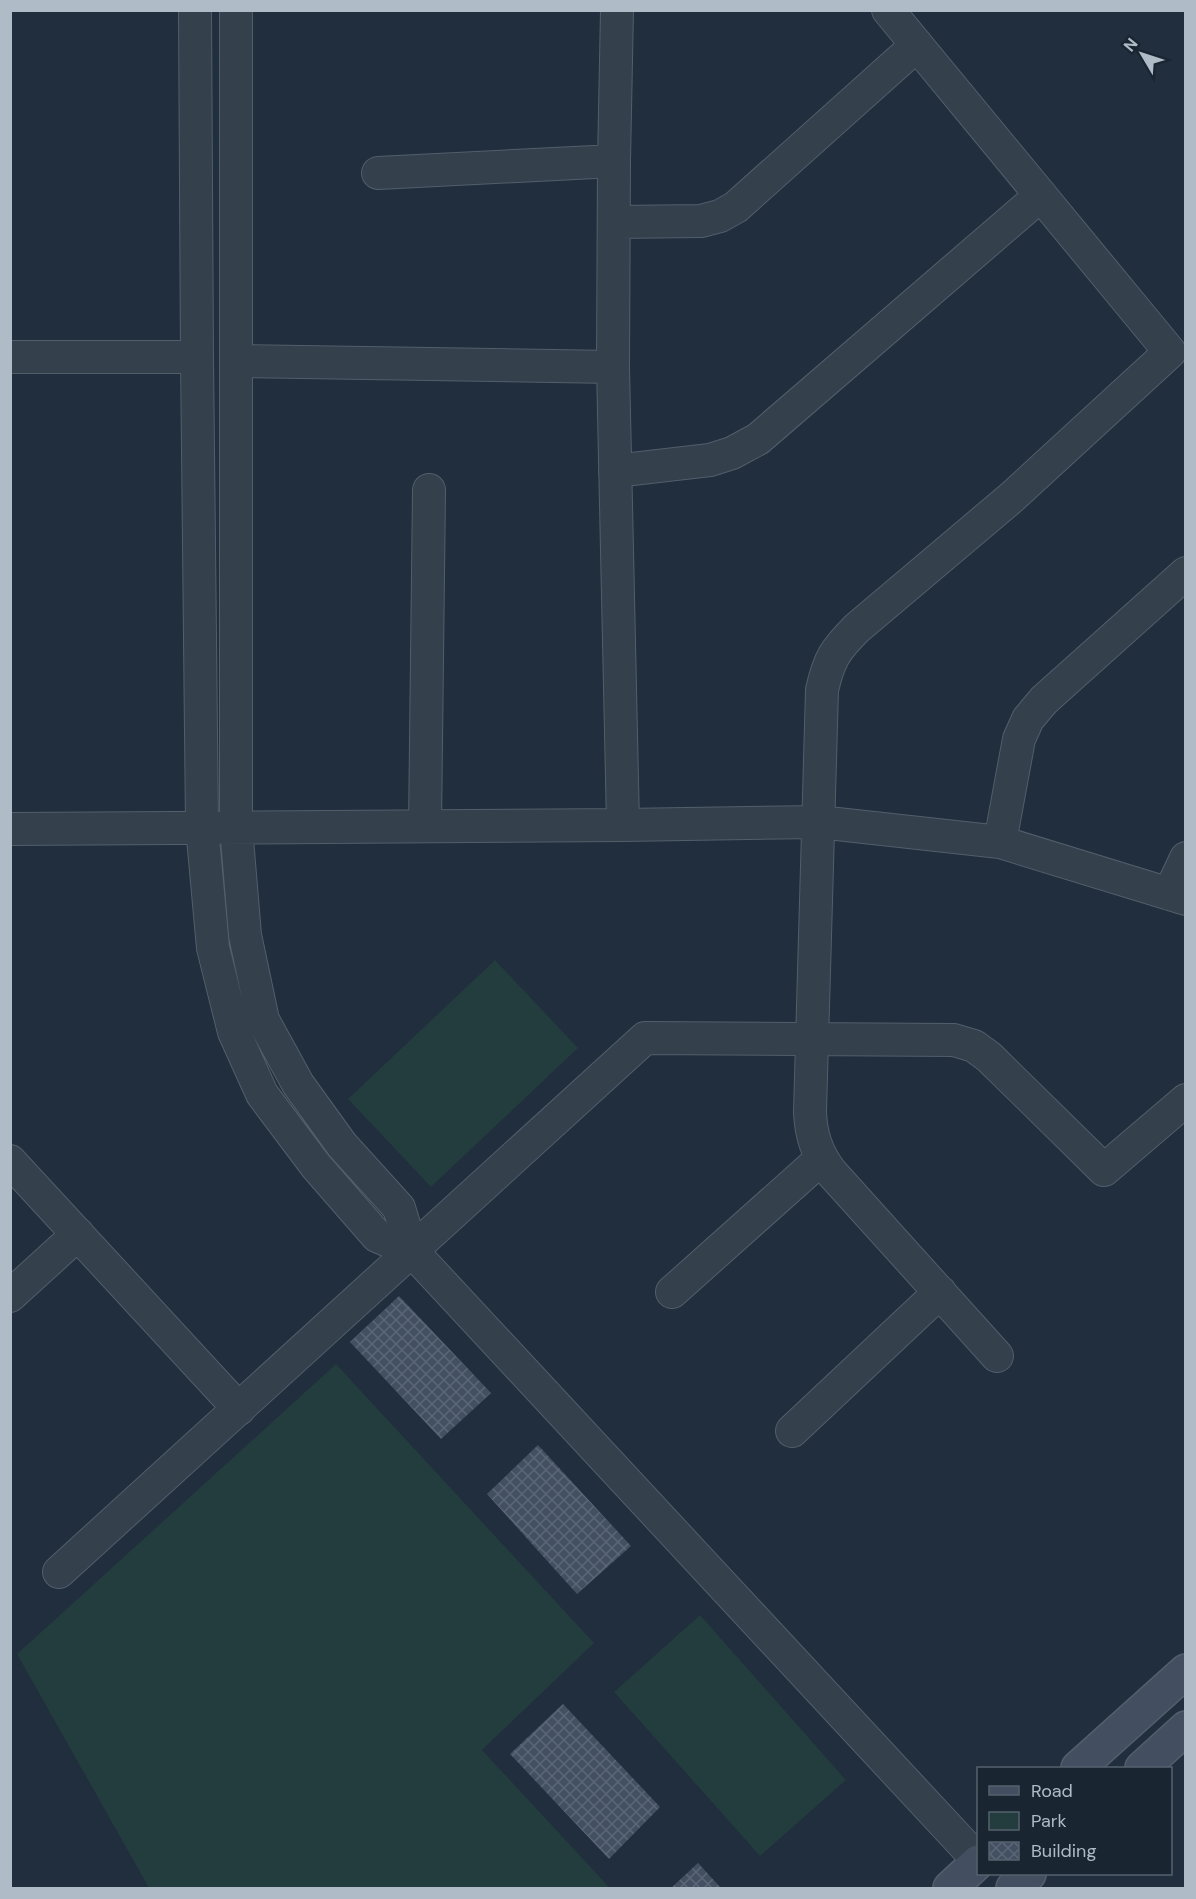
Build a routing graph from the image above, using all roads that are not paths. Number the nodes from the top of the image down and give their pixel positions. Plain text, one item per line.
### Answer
1 (195, 10) edge
2 (236, 10) edge
3 (617, 10) edge
4 (888, 10) edge
5 (917, 45) junction
6 (614, 161) junction
7 (378, 173) dead end
8 (1041, 195) junction
9 (615, 222) junction
10 (1178, 346) edge
11 (10, 357) edge
12 (196, 357) junction
13 (236, 361) junction
14 (613, 367) junction
15 (615, 471) junction
16 (429, 490) dead end
17 (1185, 573) edge
18 (819, 822) junction
19 (623, 825) junction
20 (425, 826) junction
21 (236, 827) junction
22 (202, 828) junction
23 (10, 829) edge
24 (1000, 843) junction
25 (1185, 858) edge
26 (1177, 896) edge
27 (813, 1039) junction
28 (1185, 1100) edge
29 (821, 1159) junction
30 (10, 1161) edge
31 (78, 1234) junction
32 (412, 1251) junction
33 (672, 1292) dead end
34 (940, 1292) junction
35 (10, 1296) edge
36 (997, 1356) dead end
37 (239, 1409) junction
38 (792, 1431) dead end
39 (59, 1572) dead end
40 (1185, 1671) edge
41 (1185, 1728) edge
42 (1079, 1767) edge
43 (1143, 1767) edge
44 (977, 1860) edge
45 (977, 1862) edge
46 (1028, 1875) edge
47 (950, 1888) edge
48 (1013, 1888) edge

1 - 12 street
2 - 13 street
3 - 6 street
4 - 5 street
5 - 8 street
5 - 9 street
6 - 7 street
6 - 9 street
8 - 10 street
8 - 15 street
9 - 14 street
10 - 18 street
11 - 12 street
12 - 22 street
13 - 14 street
13 - 21 street
14 - 15 street
15 - 19 street
16 - 20 street
17 - 24 street
18 - 19 street
18 - 24 street
18 - 27 street
19 - 20 street
20 - 21 street
21 - 22 street
21 - 32 street
22 - 23 street
22 - 32 street
24 - 26 street
25 - 26 street
27 - 28 street
27 - 29 street
27 - 32 street
29 - 33 street
29 - 34 street
30 - 31 street
31 - 35 street
31 - 37 street
32 - 37 street
32 - 44 street
34 - 36 street
34 - 38 street
37 - 39 street
40 - 42 main road
41 - 43 main road
45 - 47 main road
46 - 48 main road

